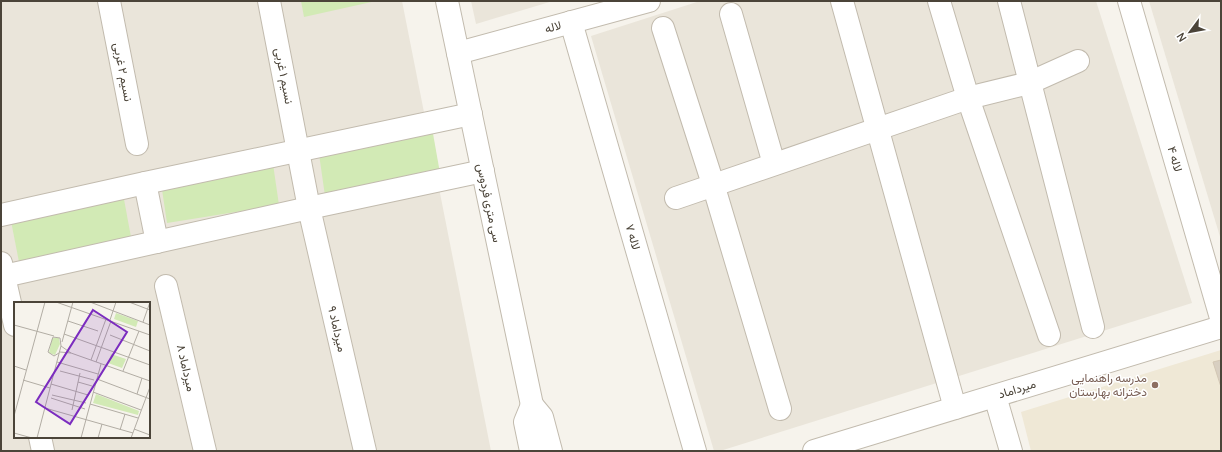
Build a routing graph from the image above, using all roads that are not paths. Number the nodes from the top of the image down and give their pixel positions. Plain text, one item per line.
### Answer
1 (110, 1) edge
2 (270, 1) edge
3 (447, 1) edge
4 (842, 1) edge
5 (939, 1) edge
6 (1008, 1) edge
7 (1129, 1) edge
8 (639, 2) edge
9 (731, 14) dead end
10 (571, 22) junction
11 (663, 28) dead end
12 (458, 53) junction
13 (1078, 61) dead end
14 (1029, 83) junction
15 (968, 98) junction
16 (471, 114) junction
17 (878, 129) junction
18 (137, 144) dead end
19 (298, 150) junction
20 (774, 164) junction
21 (483, 171) junction
22 (145, 183) junction
23 (713, 184) junction
24 (676, 198) dead end
25 (309, 208) junction
26 (1, 215) edge
27 (157, 242) junction
28 (2, 270) edge
29 (166, 286) dead end
30 (1221, 318) edge
31 (14, 321) edge
32 (1093, 327) dead end
33 (1221, 327) edge
34 (1049, 336) dead end
35 (995, 396) junction
36 (532, 405) junction
37 (955, 408) junction
38 (780, 409) dead end
39 (40, 438) edge
40 (44, 451) edge
41 (205, 451) edge
42 (365, 451) edge
43 (531, 451) edge
44 (551, 451) edge
45 (695, 451) edge
46 (814, 451) edge
47 (1011, 451) edge

1 - 18 street, نسیم ۲ غربی
2 - 19 street, نسیم ۱ غربی
3 - 12 street, سی متری فردوس
4 - 17 street
5 - 15 street
6 - 14 street
7 - 30 street, لاله ۴
8 - 10 street, لاله
9 - 20 street
10 - 12 street, لاله
10 - 45 street, لاله ۷
11 - 23 street
12 - 16 street, سی متری فردوس
13 - 14 street
14 - 15 street
14 - 32 street
15 - 17 street
15 - 34 street
16 - 19 street
16 - 21 street, سی متری فردوس
17 - 20 street
17 - 37 street
19 - 22 street
19 - 25 street, نسیم ۱ غربی
20 - 23 street
21 - 25 street
21 - 36 street, سی متری فردوس
22 - 26 street
22 - 27 street
23 - 24 street
23 - 38 street
25 - 27 street
25 - 42 street, میرداماد ۹
27 - 28 street
28 - 31 street
29 - 41 street, میرداماد ۸
33 - 35 street, میرداماد
35 - 37 street, میرداماد
35 - 47 street
36 - 43 street
36 - 44 street
37 - 46 street, میرداماد
39 - 40 street

